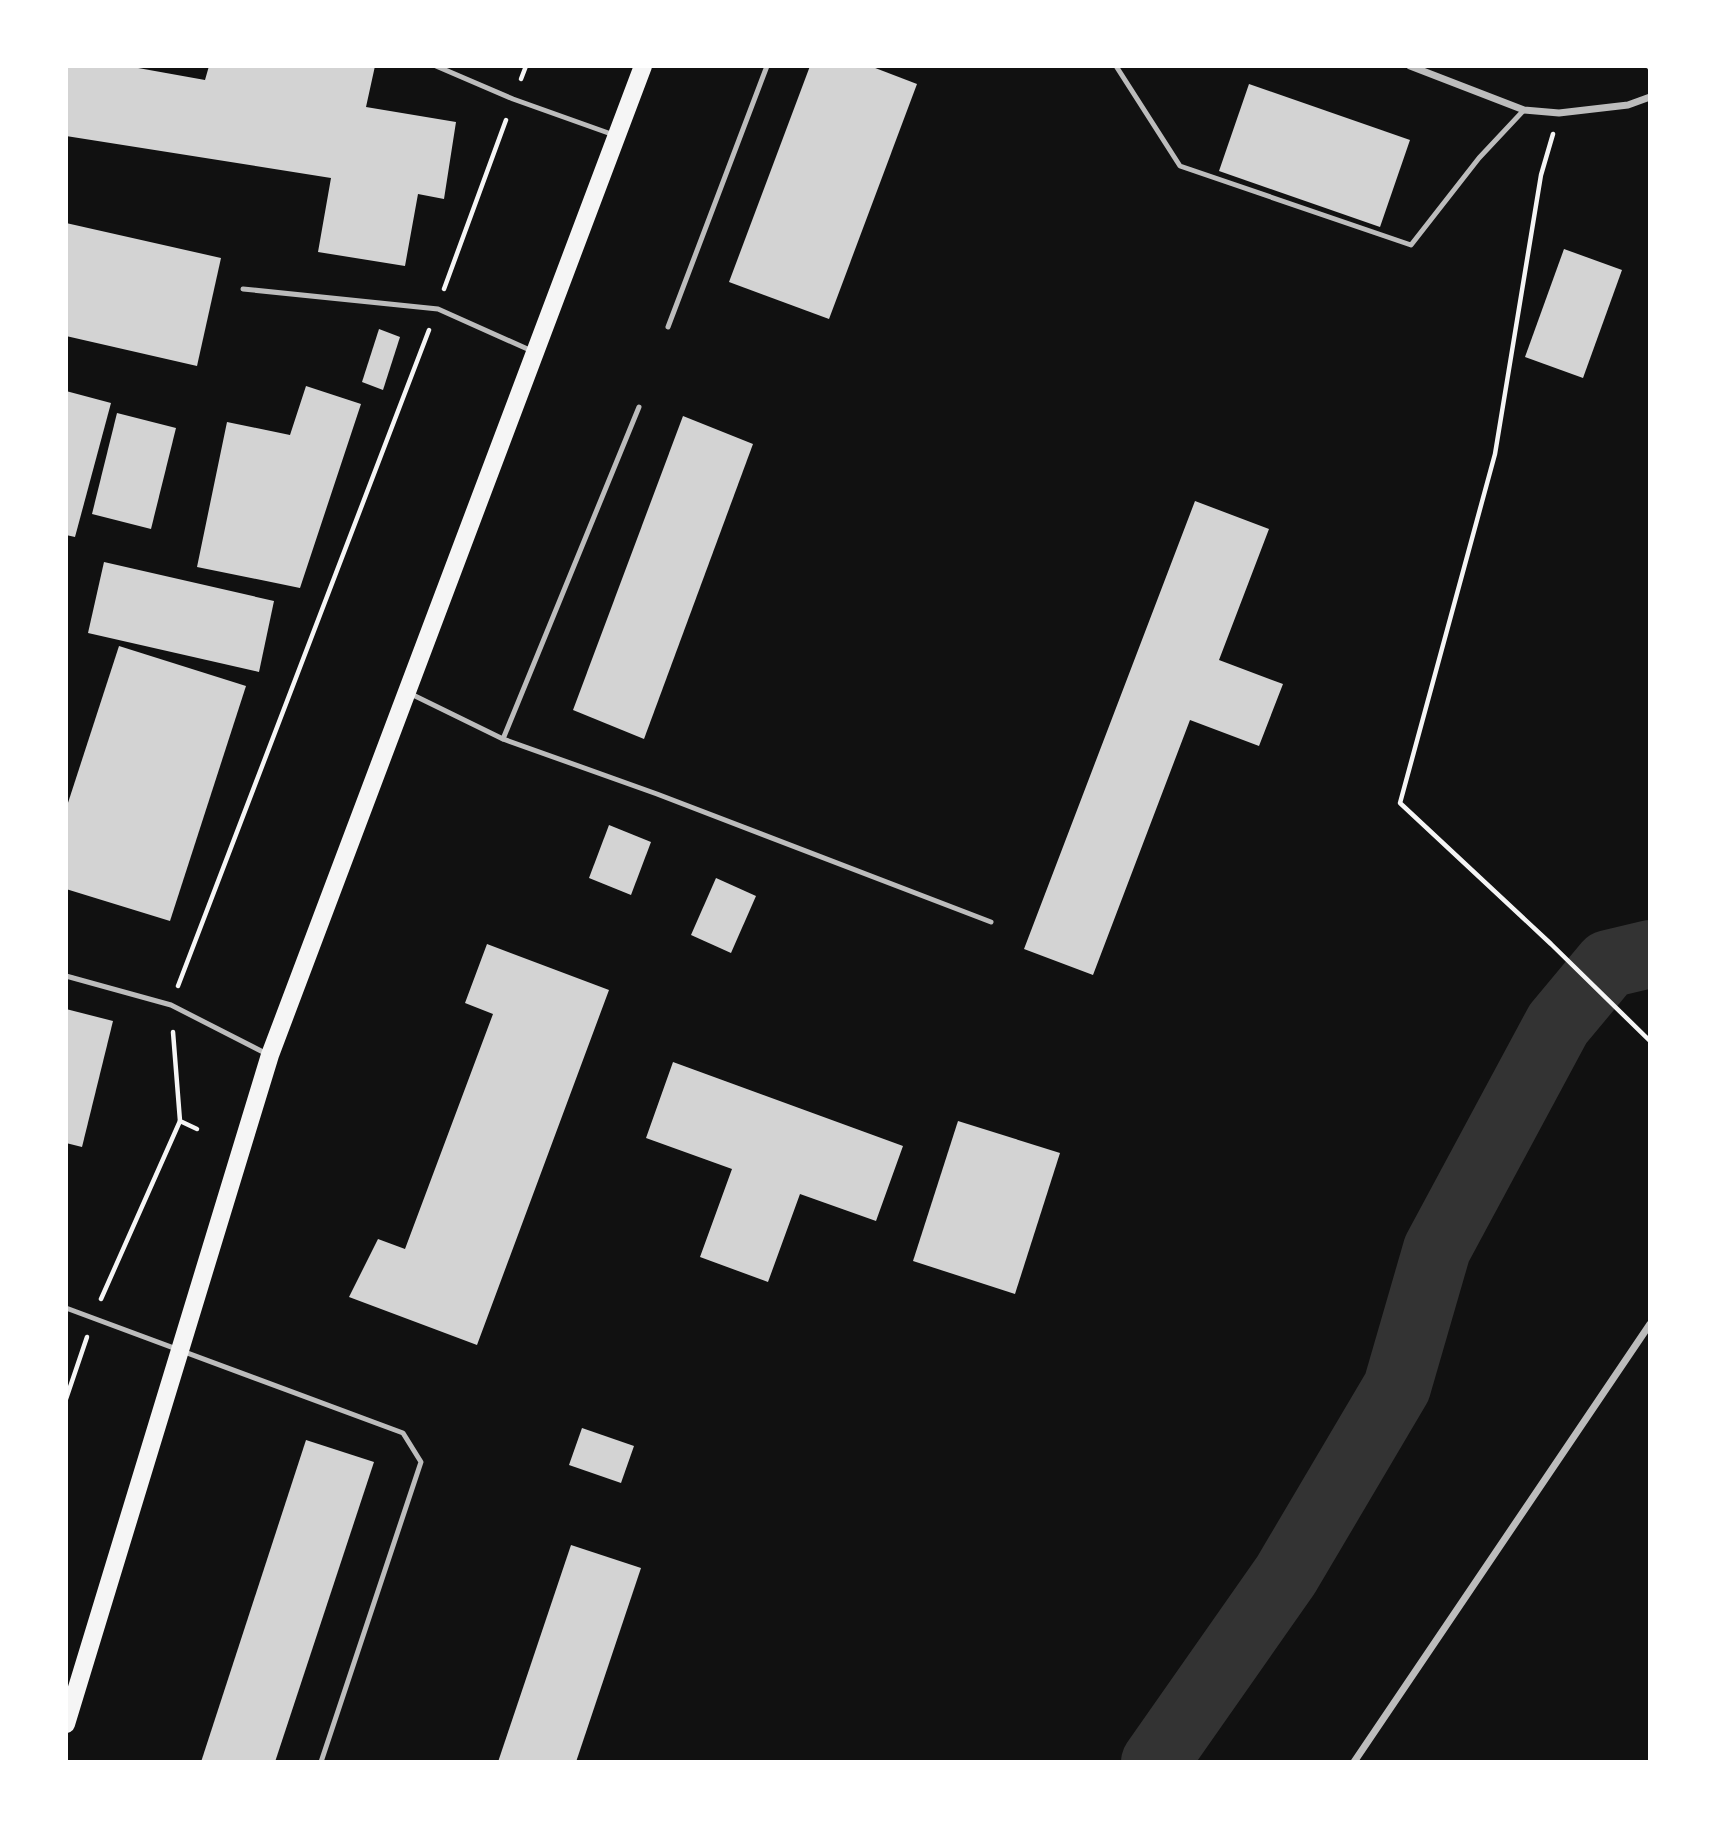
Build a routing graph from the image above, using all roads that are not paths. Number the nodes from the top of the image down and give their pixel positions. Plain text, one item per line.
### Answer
1 (436, 66) edge
2 (643, 66) edge
3 (767, 66) edge
4 (1116, 66) edge
5 (1410, 66) edge
6 (1650, 97) edge
7 (1524, 110) junction
8 (617, 136) junction
9 (243, 289) dead end
10 (668, 327) dead end
11 (535, 352) junction
12 (639, 407) dead end
13 (405, 691) junction
14 (503, 739) junction
15 (991, 922) dead end
16 (66, 976) edge
17 (270, 1055) junction
18 (66, 1308) edge
19 (1650, 1324) edge
20 (180, 1350) junction
21 (66, 1724) edge
22 (321, 1762) edge
23 (1354, 1762) edge

1 - 8 lane
2 - 8 main road
3 - 10 lane
4 - 7 lane
5 - 7 street
6 - 7 street
8 - 11 main road
9 - 11 lane
11 - 13 main road
12 - 14 lane
13 - 14 lane
13 - 17 main road
14 - 15 lane
16 - 17 lane
17 - 20 main road
18 - 20 lane
19 - 23 street
20 - 21 main road
20 - 22 lane

